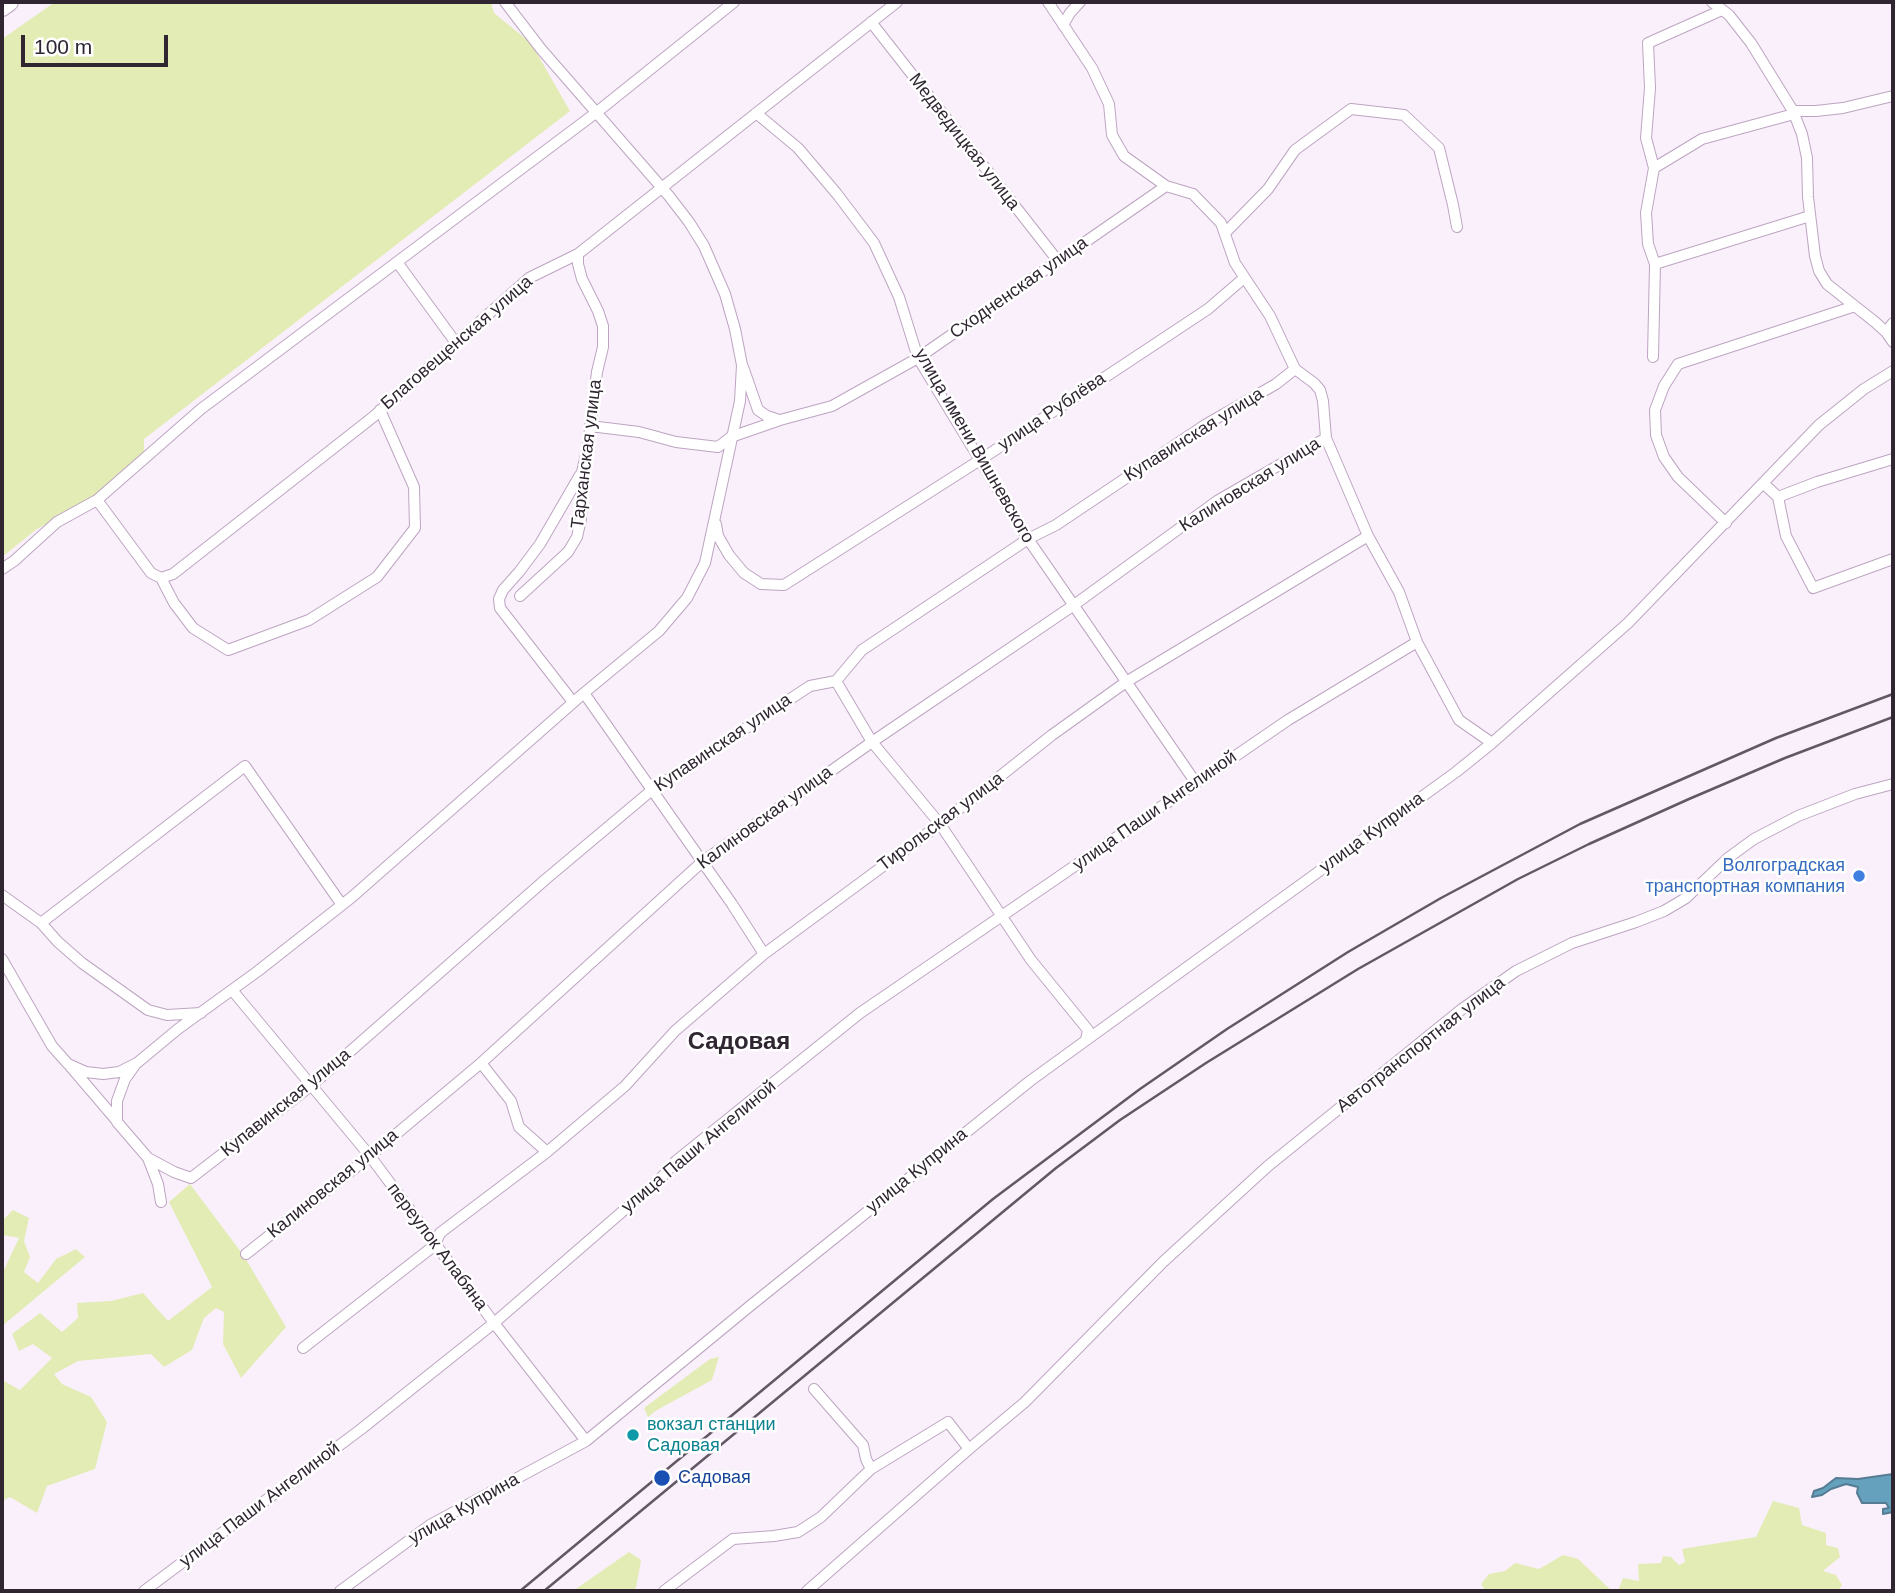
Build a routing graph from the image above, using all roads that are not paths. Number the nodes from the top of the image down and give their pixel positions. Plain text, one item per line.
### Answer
1 (9, 2) edge
2 (505, 2) edge
3 (734, 2) edge
4 (897, 2) edge
5 (1048, 2) edge
6 (1080, 2) edge
7 (1712, 2) edge
8 (2, 7) edge
9 (1723, 10) junction
10 (871, 22) junction
11 (1063, 25) junction
12 (1893, 96) edge
13 (597, 112) junction
14 (1794, 112) junction
15 (756, 113) junction
16 (1654, 168) junction
17 (1166, 186) junction
18 (661, 188) junction
19 (1810, 216) junction
20 (1457, 227) dead end
21 (1224, 233) junction
22 (578, 254) junction
23 (1058, 261) junction
24 (397, 262) junction
25 (1655, 264) junction
26 (1244, 278) junction
27 (1855, 306) junction
28 (1890, 328) edge
29 (1893, 342) edge
30 (456, 343) junction
31 (1653, 357) dead end
32 (918, 358) junction
33 (742, 365) junction
34 (1295, 369) junction
35 (1893, 371) edge
36 (380, 410) junction
37 (780, 420) junction
38 (590, 426) junction
39 (731, 437) junction
40 (1326, 438) junction
41 (980, 460) junction
42 (1893, 460) edge
43 (582, 472) junction
44 (1763, 483) junction
45 (1778, 497) junction
46 (568, 498) junction
47 (97, 500) junction
48 (582, 500) junction
49 (715, 516) junction
50 (1726, 523) junction
51 (1368, 536) junction
52 (1028, 539) junction
53 (1893, 559) edge
54 (2, 569) edge
55 (156, 575) junction
56 (520, 596) dead end
57 (1074, 605) junction
58 (1418, 642) junction
59 (836, 681) junction
60 (1126, 682) junction
61 (584, 692) junction
62 (573, 702) junction
63 (872, 742) junction
64 (1492, 743) junction
65 (1196, 783) junction
66 (1893, 784) edge
67 (652, 790) junction
68 (940, 824) junction
69 (702, 862) junction
70 (2, 895) edge
71 (342, 905) junction
72 (1001, 917) junction
73 (41, 923) junction
74 (764, 954) junction
75 (2, 959) edge
76 (232, 990) junction
77 (202, 1013) junction
78 (1086, 1040) junction
79 (137, 1063) junction
80 (481, 1063) junction
81 (68, 1065) junction
82 (312, 1085) junction
83 (117, 1122) junction
84 (547, 1152) junction
85 (370, 1156) junction
86 (148, 1158) junction
87 (161, 1202) dead end
88 (435, 1245) junction
89 (246, 1254) dead end
90 (494, 1322) junction
91 (303, 1348) dead end
92 (814, 1389) dead end
93 (586, 1441) junction
94 (969, 1449) junction
95 (872, 1469) junction
96 (144, 1591) edge
97 (340, 1591) edge
98 (664, 1591) edge
99 (807, 1591) edge

1 - 8 highway
2 - 13 street
3 - 13 street
4 - 10 street, Благовещенская улица
5 - 11 street
6 - 11 street
7 - 9 street
9 - 14 street
9 - 16 street
10 - 15 street, Благовещенская улица
10 - 23 street, Медведицкая улица
11 - 17 street
12 - 14 street
13 - 18 street
13 - 24 street
14 - 16 street
14 - 19 street
15 - 18 street, Благовещенская улица
15 - 32 street, улица имени Вишневского
16 - 25 street
17 - 21 street
17 - 23 street, Сходненская улица
18 - 22 street, Благовещенская улица
18 - 33 street
19 - 25 street
19 - 27 street
20 - 21 street
21 - 26 street
22 - 30 street, Благовещенская улица
22 - 38 street, Тарханская улица
23 - 32 street, Сходненская улица
24 - 30 street
24 - 47 street
25 - 31 street
26 - 34 street
26 - 41 street, улица Рублёва
27 - 28 street
27 - 50 street
28 - 29 street
30 - 36 street, Благовещенская улица
32 - 37 street, Сходненская улица
32 - 41 street, улица имени Вишневского
33 - 37 street
33 - 39 street
34 - 40 street
34 - 52 street, Купавинская улица
35 - 44 street, улица Куприна
36 - 55 street, Благовещенская улица
36 - 55 street
37 - 39 street, Сходненская улица
38 - 39 street, Сходненская улица
38 - 43 street, Тарханская улица
39 - 49 street
40 - 51 street
40 - 57 street, Калиновская улица
41 - 49 street, улица Рублёва
41 - 52 street, улица имени Вишневского
42 - 45 street
43 - 46 street
43 - 48 street, Тарханская улица
44 - 45 street
44 - 50 street, улица Куприна
45 - 53 street
46 - 48 street
46 - 62 street
47 - 54 street
47 - 55 street
48 - 56 street, Тарханская улица
49 - 61 street
50 - 64 street, улица Куприна
51 - 58 street
51 - 60 street, Тирольская улица
52 - 57 street, улица имени Вишневского
52 - 59 street, Купавинская улица
57 - 60 street, улица имени Вишневского
57 - 63 street, Калиновская улица
58 - 64 street
58 - 65 street, улица Паши Ангелиной
59 - 63 street
59 - 67 street, Купавинская улица
60 - 65 street, улица имени Вишневского
60 - 68 street, Тирольская улица
61 - 62 street
61 - 67 street
62 - 71 street
63 - 68 street
63 - 69 street, Калиновская улица
64 - 78 street, улица Куприна
65 - 72 street, улица Паши Ангелиной
66 - 94 street, Автотранспортная улица
67 - 69 street
67 - 82 street, Купавинская улица
68 - 72 street
68 - 74 street, Тирольская улица
69 - 74 street
69 - 80 street, Калиновская улица
70 - 73 street
71 - 73 street
71 - 76 street
72 - 78 street
72 - 90 street, улица Паши Ангелиной
73 - 77 street
74 - 84 street, Тирольская улица
75 - 81 street
76 - 77 street
76 - 82 street, переулок Алабяна
77 - 79 street
78 - 93 street, улица Куприна
79 - 81 street
79 - 83 street
80 - 84 street
80 - 85 street, Калиновская улица
81 - 83 street
82 - 85 street, переулок Алабяна
82 - 86 street, Купавинская улица
83 - 86 street
84 - 88 street, Тирольская улица
85 - 88 street, переулок Алабяна
85 - 89 street, Калиновская улица
86 - 87 street
88 - 90 street, переулок Алабяна
88 - 91 street, Тирольская улица
90 - 93 street, переулок Алабяна
90 - 96 street, улица Паши Ангелиной
92 - 95 street
93 - 97 street, улица Куприна
94 - 95 street
94 - 99 street, Автотранспортная улица
95 - 98 street

